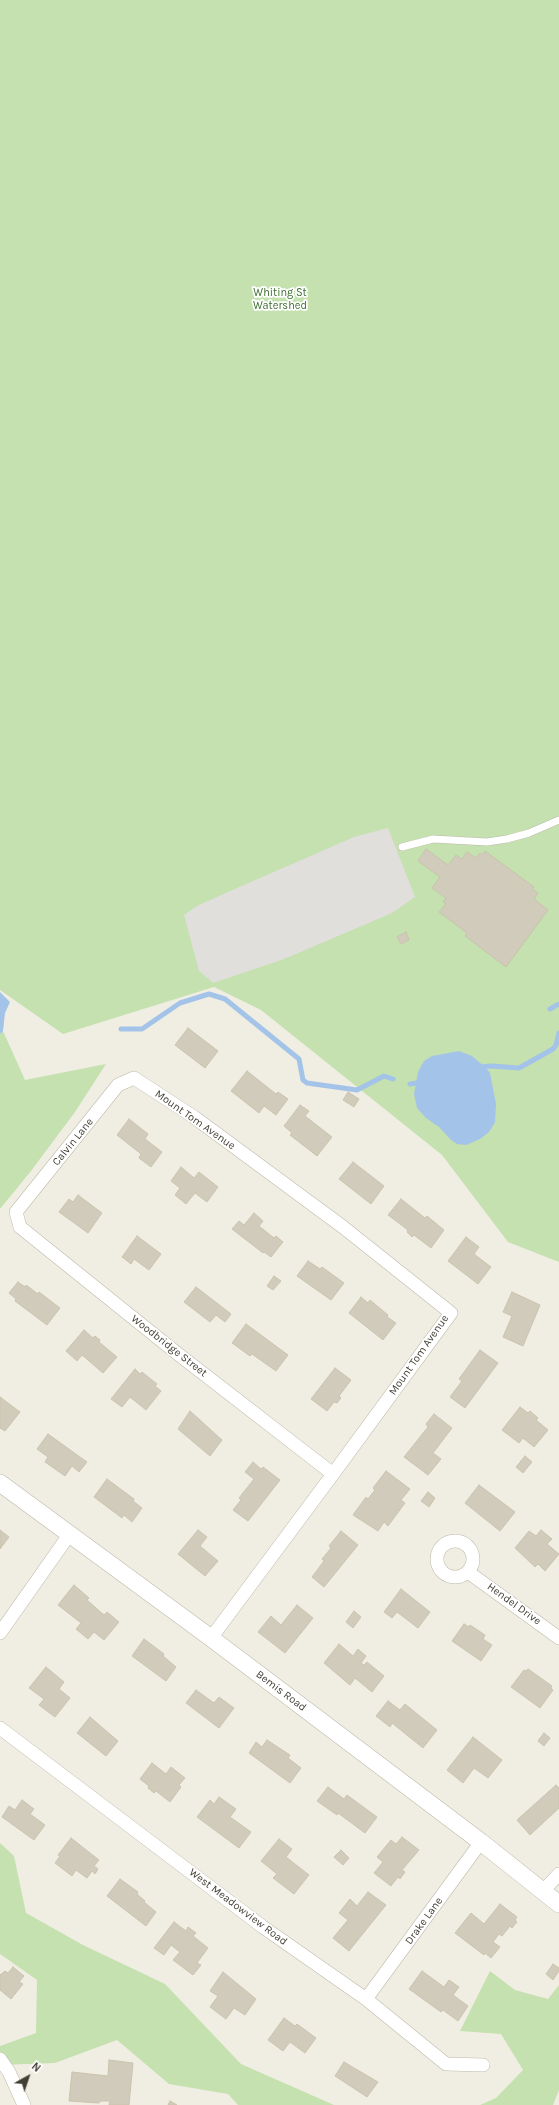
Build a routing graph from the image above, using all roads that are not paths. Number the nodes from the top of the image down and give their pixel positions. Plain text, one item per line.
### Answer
1 (559, 820) edge
2 (402, 847) dead end
3 (131, 1079) joint
4 (18, 1210) joint
5 (333, 1474) junction
6 (0, 1483) edge
7 (69, 1535) junction
8 (468, 1572) dead end
9 (0, 1633) edge
10 (211, 1638) junction
11 (559, 1638) edge
12 (0, 1728) edge
13 (481, 1842) junction
14 (559, 1874) edge
15 (543, 1891) junction
16 (559, 1904) edge
17 (366, 1999) junction
18 (0, 2059) edge
19 (483, 2065) dead end
20 (24, 2105) edge

1 - 2 lane
3 - 4 street, Calvin Lane
3 - 5 street, Mount Tom Avenue
4 - 5 street, Woodbridge Street
5 - 10 street, Mount Tom Avenue
6 - 7 street, Bemis Road
7 - 9 street
7 - 10 street, Bemis Road
8 - 11 street, Hendel Drive
10 - 13 street, Bemis Road
12 - 17 street, West Meadowview Road
13 - 15 street, Bemis Road
13 - 17 street, Drake Lane
14 - 15 street
15 - 16 street, Bemis Road
17 - 19 street, West Meadowview Road
18 - 20 street

